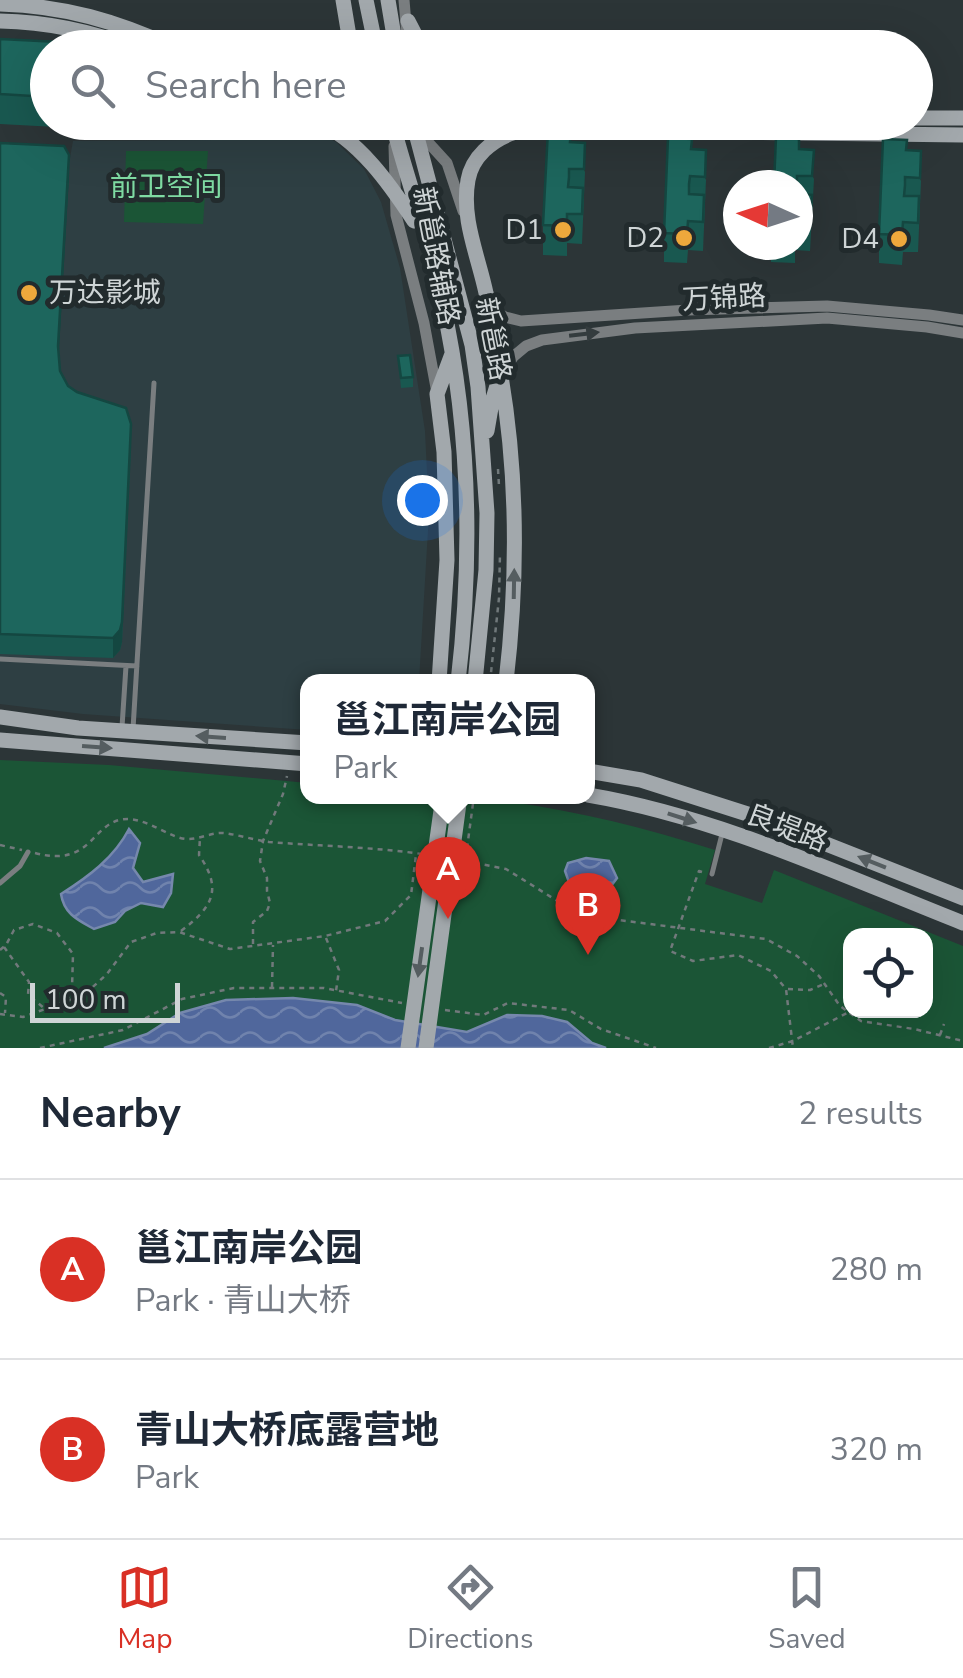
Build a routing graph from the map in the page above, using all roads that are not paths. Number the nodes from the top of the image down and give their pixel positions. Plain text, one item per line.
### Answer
1 (343, 0) edge
2 (366, 0) edge
3 (388, 0) edge
4 (404, 0) edge
5 (0, 4) edge
6 (0, 21) edge
7 (408, 21) junction
8 (75, 30) edge
9 (135, 30) edge
10 (347, 30) edge
11 (372, 30) edge
12 (393, 30) edge
13 (408, 30) edge
14 (413, 30) edge
15 (933, 118) edge
16 (963, 118) edge
17 (933, 135) edge
18 (963, 135) edge
19 (348, 140) edge
20 (394, 140) edge
21 (397, 140) edge
22 (418, 140) edge
23 (427, 140) edge
24 (496, 140) edge
25 (396, 193) junction
26 (466, 220) junction
27 (424, 235) junction
28 (490, 308) junction
29 (963, 320) edge
30 (963, 333) edge
31 (452, 353) junction
32 (501, 374) junction
33 (154, 383) dead end
34 (438, 394) junction
35 (463, 434) junction
36 (483, 455) junction
37 (0, 659) edge
38 (126, 666) junction
39 (137, 666) junction
40 (440, 674) edge
41 (459, 674) edge
42 (476, 674) edge
43 (507, 674) edge
44 (0, 717) edge
45 (127, 731) junction
46 (0, 740) edge
47 (300, 742) edge
48 (300, 763) edge
49 (595, 772) edge
50 (595, 796) edge
51 (442, 804) edge
52 (459, 804) edge
53 (723, 831) junction
54 (28, 852) road end
55 (712, 874) road end
56 (0, 883) edge
57 (963, 898) edge
58 (963, 924) edge
59 (408, 1048) edge
60 (426, 1048) edge

1 - 10 main road
2 - 11 main road
3 - 12 main road
4 - 7 street
5 - 9 main road
6 - 8 main road
7 - 13 street
7 - 14 main road
15 - 16 main road
17 - 18 main road
19 - 25 main road
20 - 25 street, 新邕路辅路
21 - 27 main road, 新邕路
22 - 36 main road, 新邕路
23 - 26 street, 新邕路辅路
24 - 26 main road
25 - 27 main road
25 - 34 street, 新邕路辅路
26 - 28 main road
27 - 31 main road, 新邕路
28 - 29 street, 万锦路
28 - 32 main road
32 -> 30 street, 万锦路
31 - 34 main road
31 - 35 main road, 新邕路
32 - 36 main road
43 -> 32 main road
33 - 39 lane
34 - 35 main road
34 - 40 main road
35 - 41 main road, 新邕路
36 - 42 main road, 新邕路
37 - 38 lane
38 - 39 lane
38 - 45 lane
39 - 45 lane
44 - 45 main road
47 -> 45 main road
46 -> 48 main road
57 -> 49 main road, 良堤路
50 -> 53 main road, 良堤路
51 -> 59 main road, bridge
52 - 60 main road, bridge
53 - 55 lane
53 - 58 main road, 良堤路
54 - 56 lane

